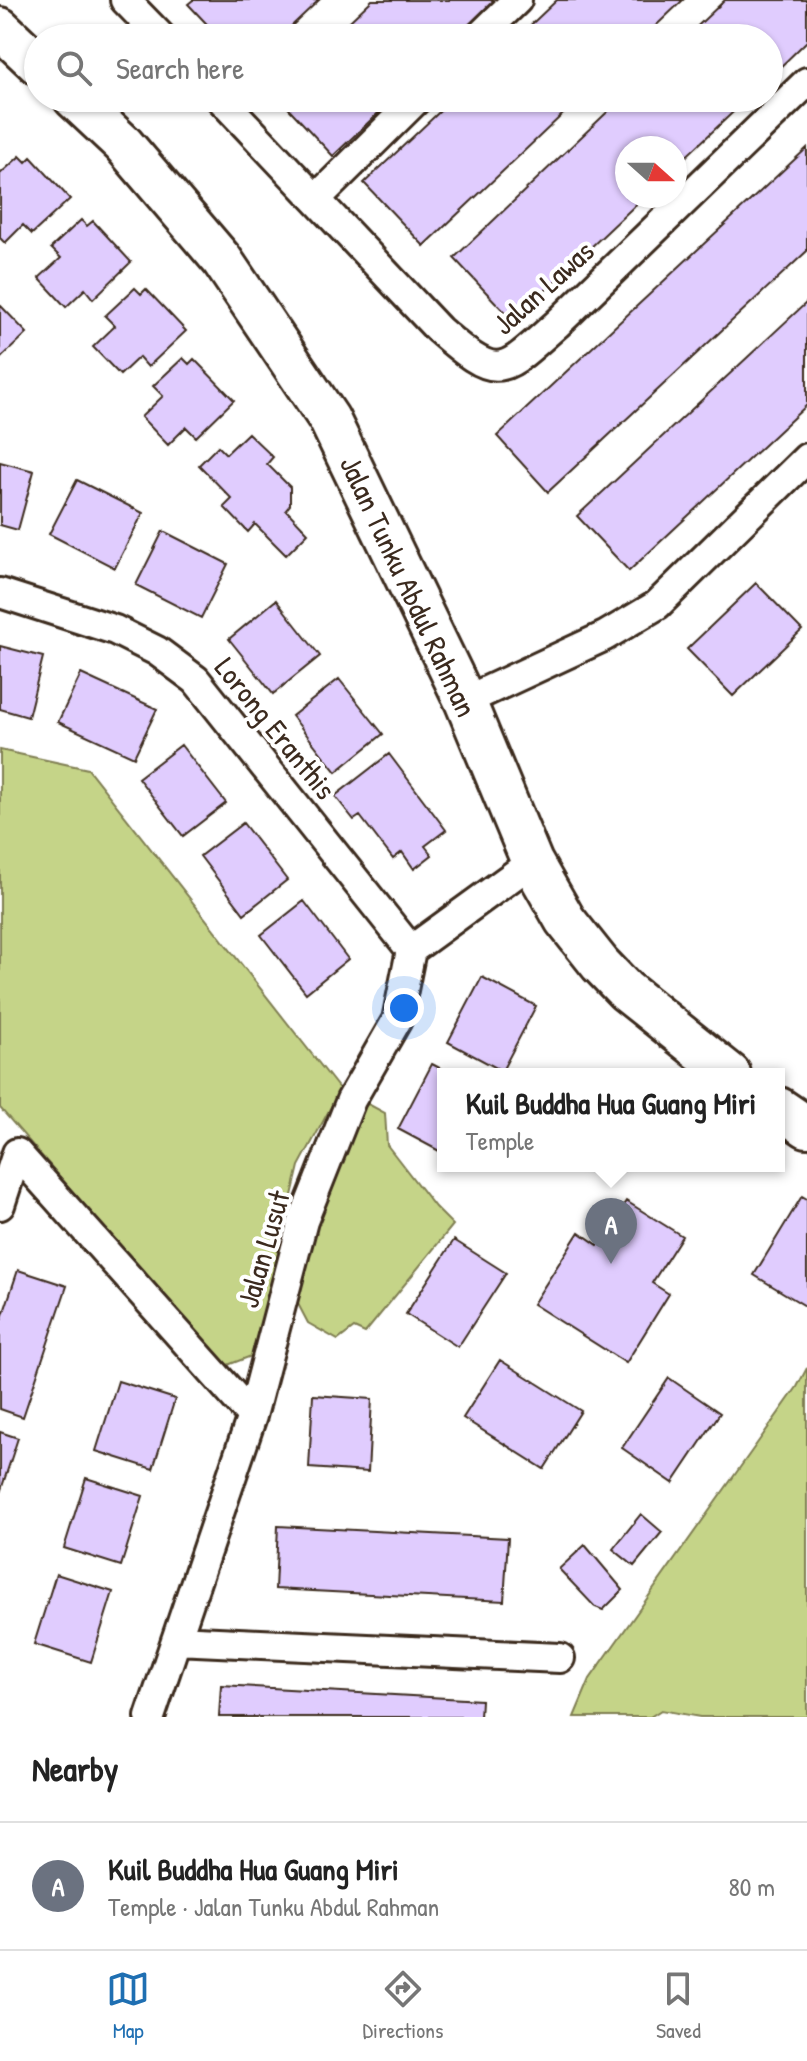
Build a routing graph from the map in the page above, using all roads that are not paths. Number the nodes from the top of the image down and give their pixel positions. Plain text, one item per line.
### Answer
1 (517, 0) edge
2 (138, 4) edge
3 (152, 24) edge
4 (492, 24) edge
5 (0, 28) edge
6 (24, 51) edge
7 (807, 82) edge
8 (783, 105) edge
9 (89, 112) edge
10 (234, 112) edge
11 (404, 112) edge
12 (776, 112) edge
13 (317, 198) junction
14 (807, 458) edge
15 (0, 593) edge
16 (465, 701) junction
17 (532, 862) junction
18 (411, 950) junction
19 (722, 1068) edge
20 (785, 1112) edge
21 (807, 1127) edge
22 (8, 1143) edge
23 (0, 1205) edge
24 (252, 1416) junction
25 (176, 1640) junction
26 (560, 1658) dead end
27 (150, 1717) edge

1 - 4 street
2 - 3 street
5 - 6 street
7 - 8 street, Jalan Lawas
9 - 16 street, Jalan Tunku Abdul Rahman
10 - 13 street, Jalan Lawas
11 - 13 street
12 - 13 street, Jalan Lawas
14 - 16 street
15 - 18 street, Lorong Eranthis
16 - 17 street, Jalan Tunku Abdul Rahman
17 - 18 street
17 - 19 street, Jalan Tunku Abdul Rahman
18 - 24 street, Jalan Lusut
20 - 21 street
22 - 23 street
22 - 24 street
24 - 25 street, Jalan Lusut
25 - 26 street
25 - 27 street, Jalan Lusut

